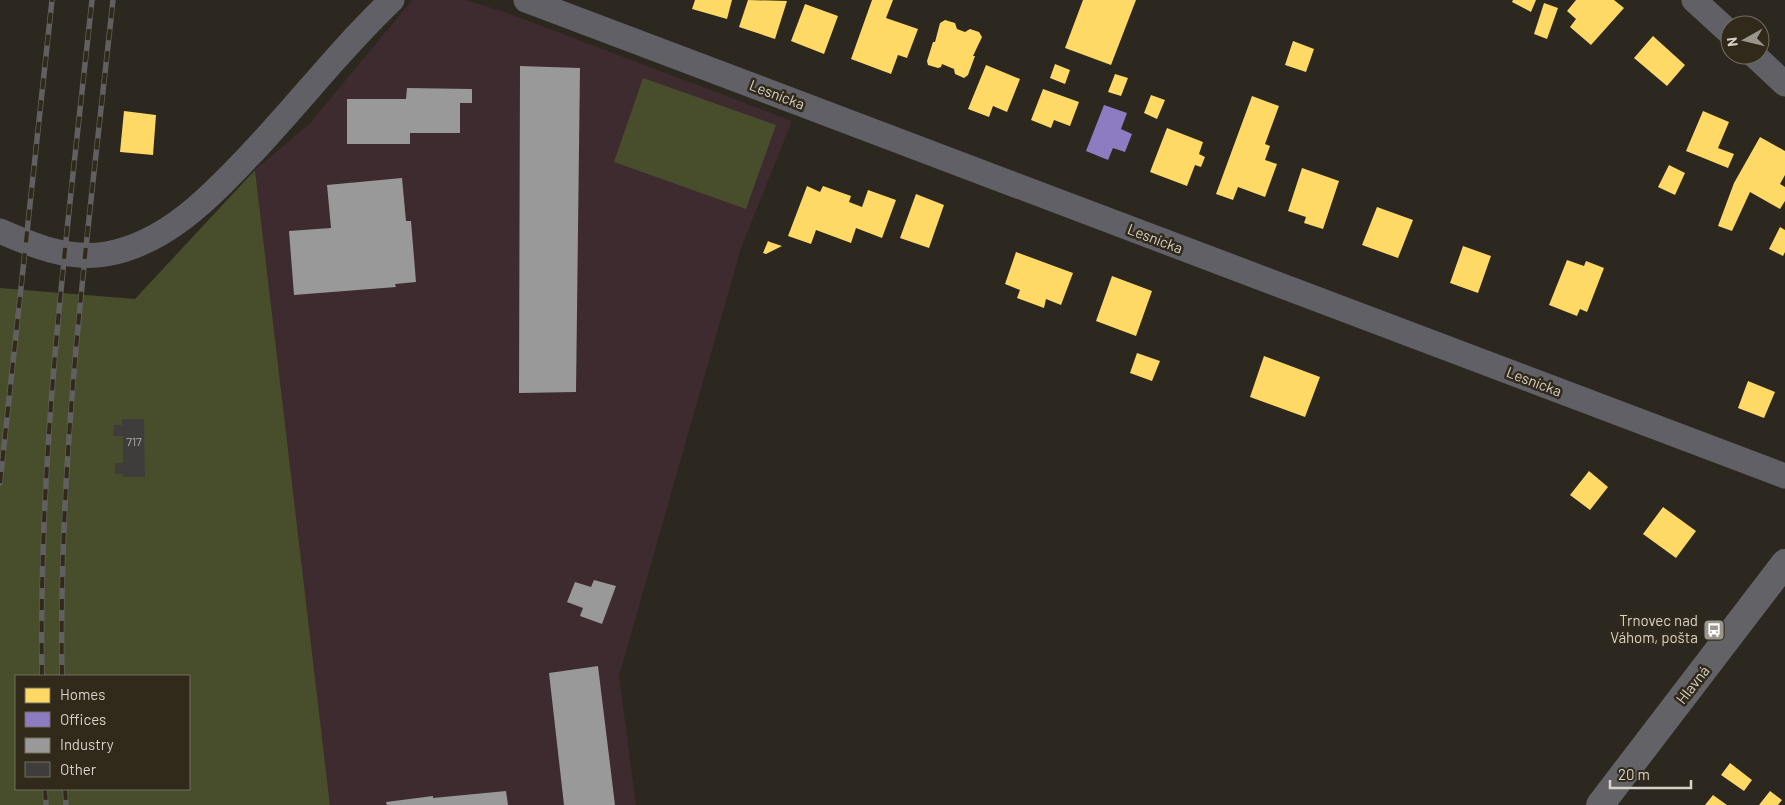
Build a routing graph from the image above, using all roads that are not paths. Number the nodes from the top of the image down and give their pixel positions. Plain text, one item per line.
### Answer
1 (392, 0) edge
2 (526, 0) edge
3 (1694, 0) edge
4 (1720, 24) edge
5 (1765, 65) edge
6 (1785, 84) edge
7 (0, 231) edge
8 (1785, 476) edge
9 (1785, 563) edge
10 (1600, 805) edge

1 - 7 street
2 - 8 street, Lesnícka
3 - 4 street
5 - 6 street
9 - 10 street, Hlavná

